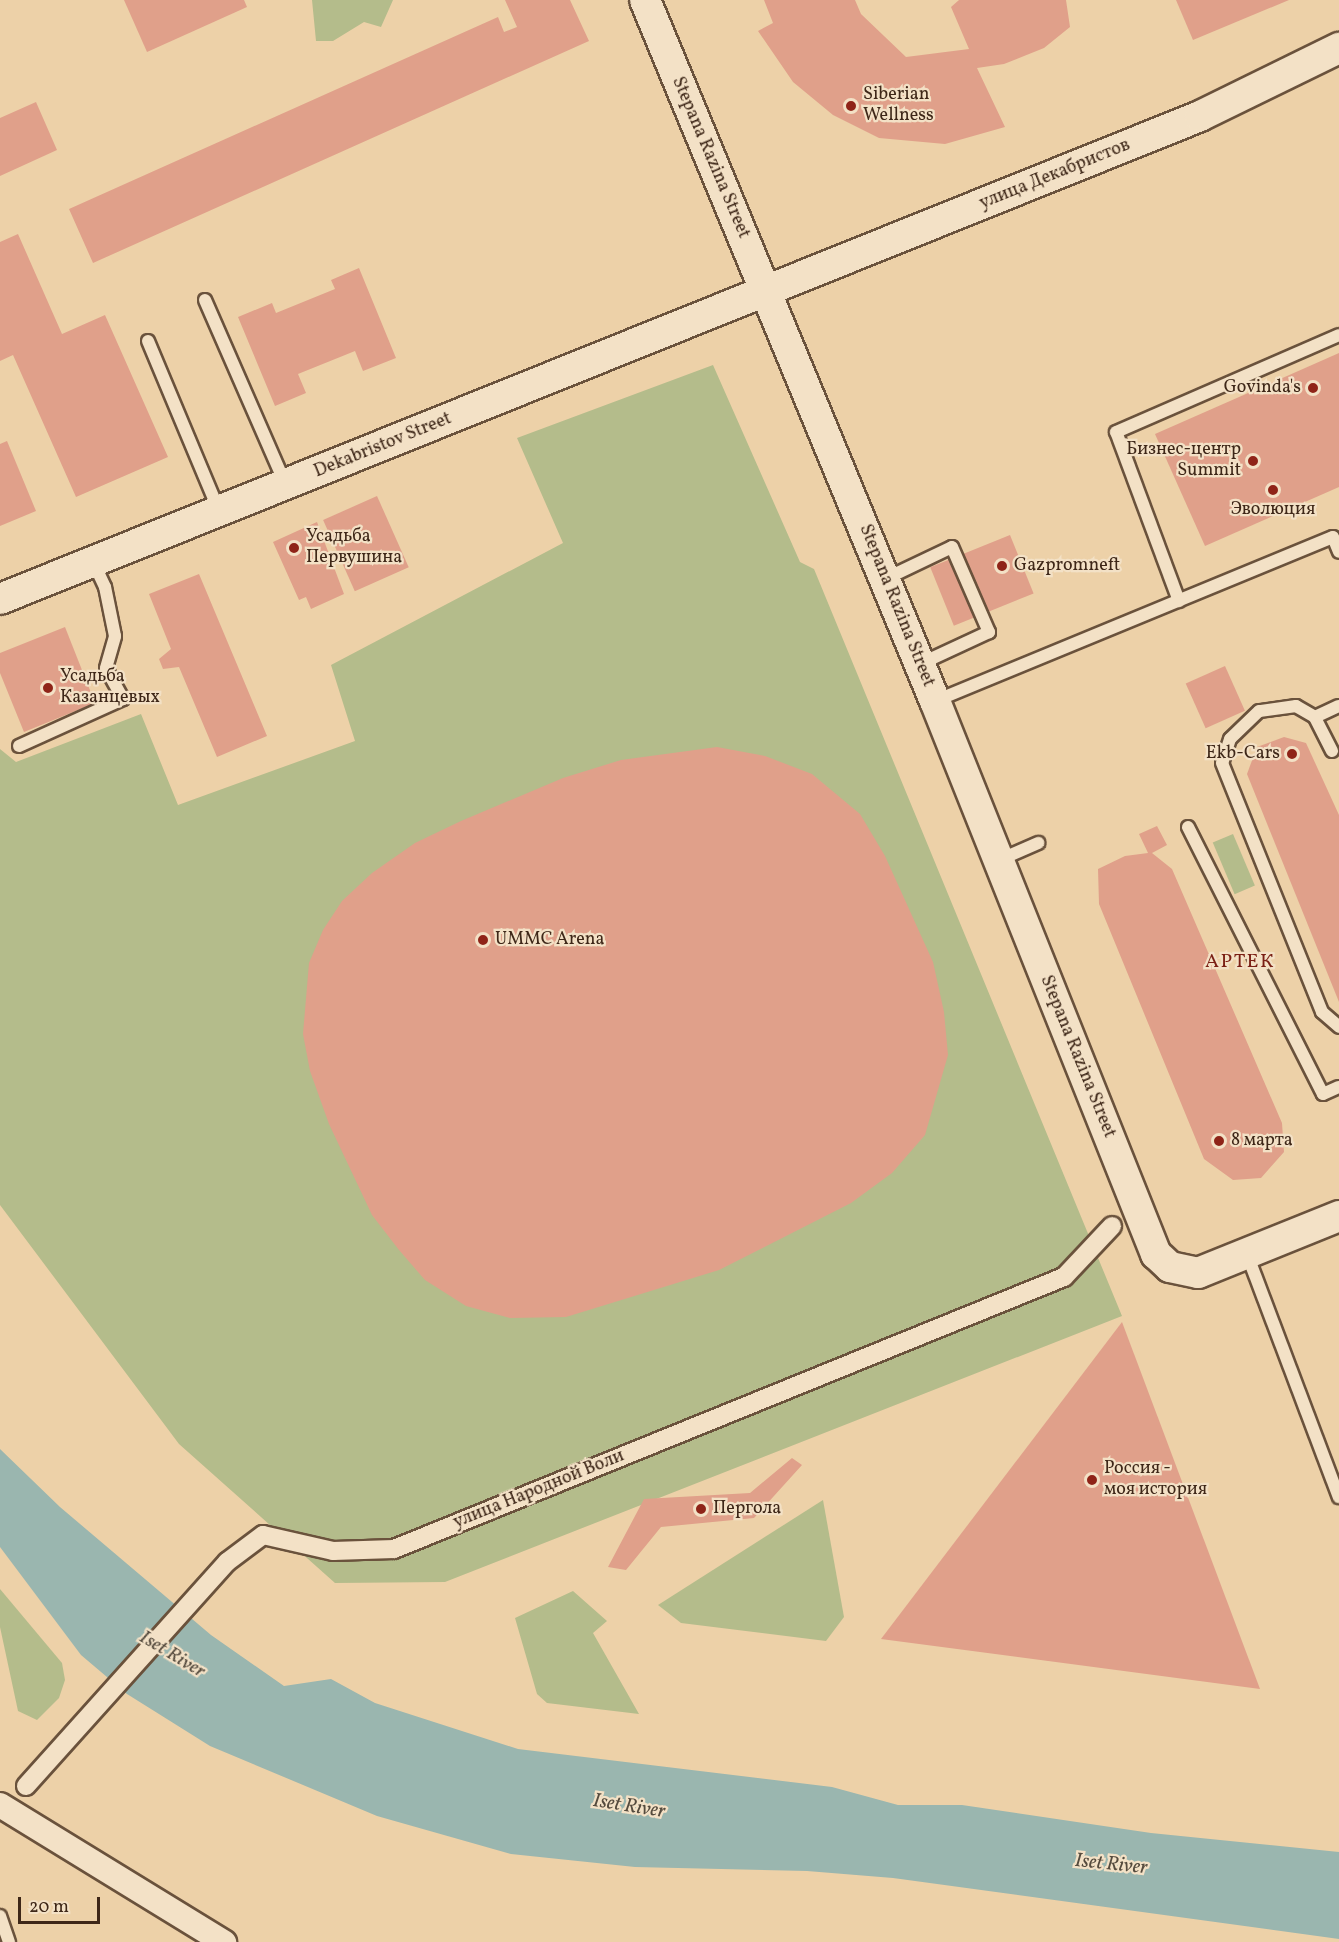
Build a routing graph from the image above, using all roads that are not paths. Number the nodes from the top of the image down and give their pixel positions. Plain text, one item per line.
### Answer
1 (645, 0) edge
2 (1339, 48) edge
3 (766, 292) junction
4 (205, 300) dead end
5 (1339, 335) edge
6 (148, 341) dead end
7 (286, 485) junction
8 (219, 511) junction
9 (1339, 552) edge
10 (93, 561) junction
11 (885, 579) junction
12 (0, 599) edge
13 (1179, 601) junction
14 (920, 664) junction
15 (935, 701) junction
16 (1339, 706) edge
17 (1315, 717) junction
18 (19, 746) dead end
19 (1332, 751) dead end
20 (1188, 827) dead end
21 (1038, 843) dead end
22 (999, 860) junction
23 (1339, 1027) edge
24 (1339, 1087) edge
25 (1339, 1216) edge
26 (1112, 1226) dead end
27 (1247, 1254) junction
28 (1339, 1497) edge
29 (26, 1786) dead end
30 (2, 1807) edge
31 (0, 1916) edge
32 (9, 1942) edge
33 (224, 1942) edge

1 - 3 street, Stepana Razina Street
2 - 3 street, улица Декабристов
3 - 7 street, Dekabristov Street
3 - 11 street, Stepana Razina Street
4 - 7 lane
5 - 13 lane
6 - 8 lane
7 - 8 street, Dekabristov Street
8 - 10 street, Dekabristov Street
9 - 13 lane
10 - 12 street, Dekabristov Street
10 - 18 lane
11 - 14 street, Stepana Razina Street
11 - 14 lane
13 - 15 lane
14 - 15 street, Stepana Razina Street
15 - 22 street, Stepana Razina Street
16 - 17 lane
17 - 19 lane
17 - 23 lane
20 - 24 lane
21 - 22 lane
22 - 27 street, Stepana Razina Street
25 - 27 street
26 - 29 street, улица Народной Воли
27 - 28 lane
30 - 33 street
31 - 32 lane

